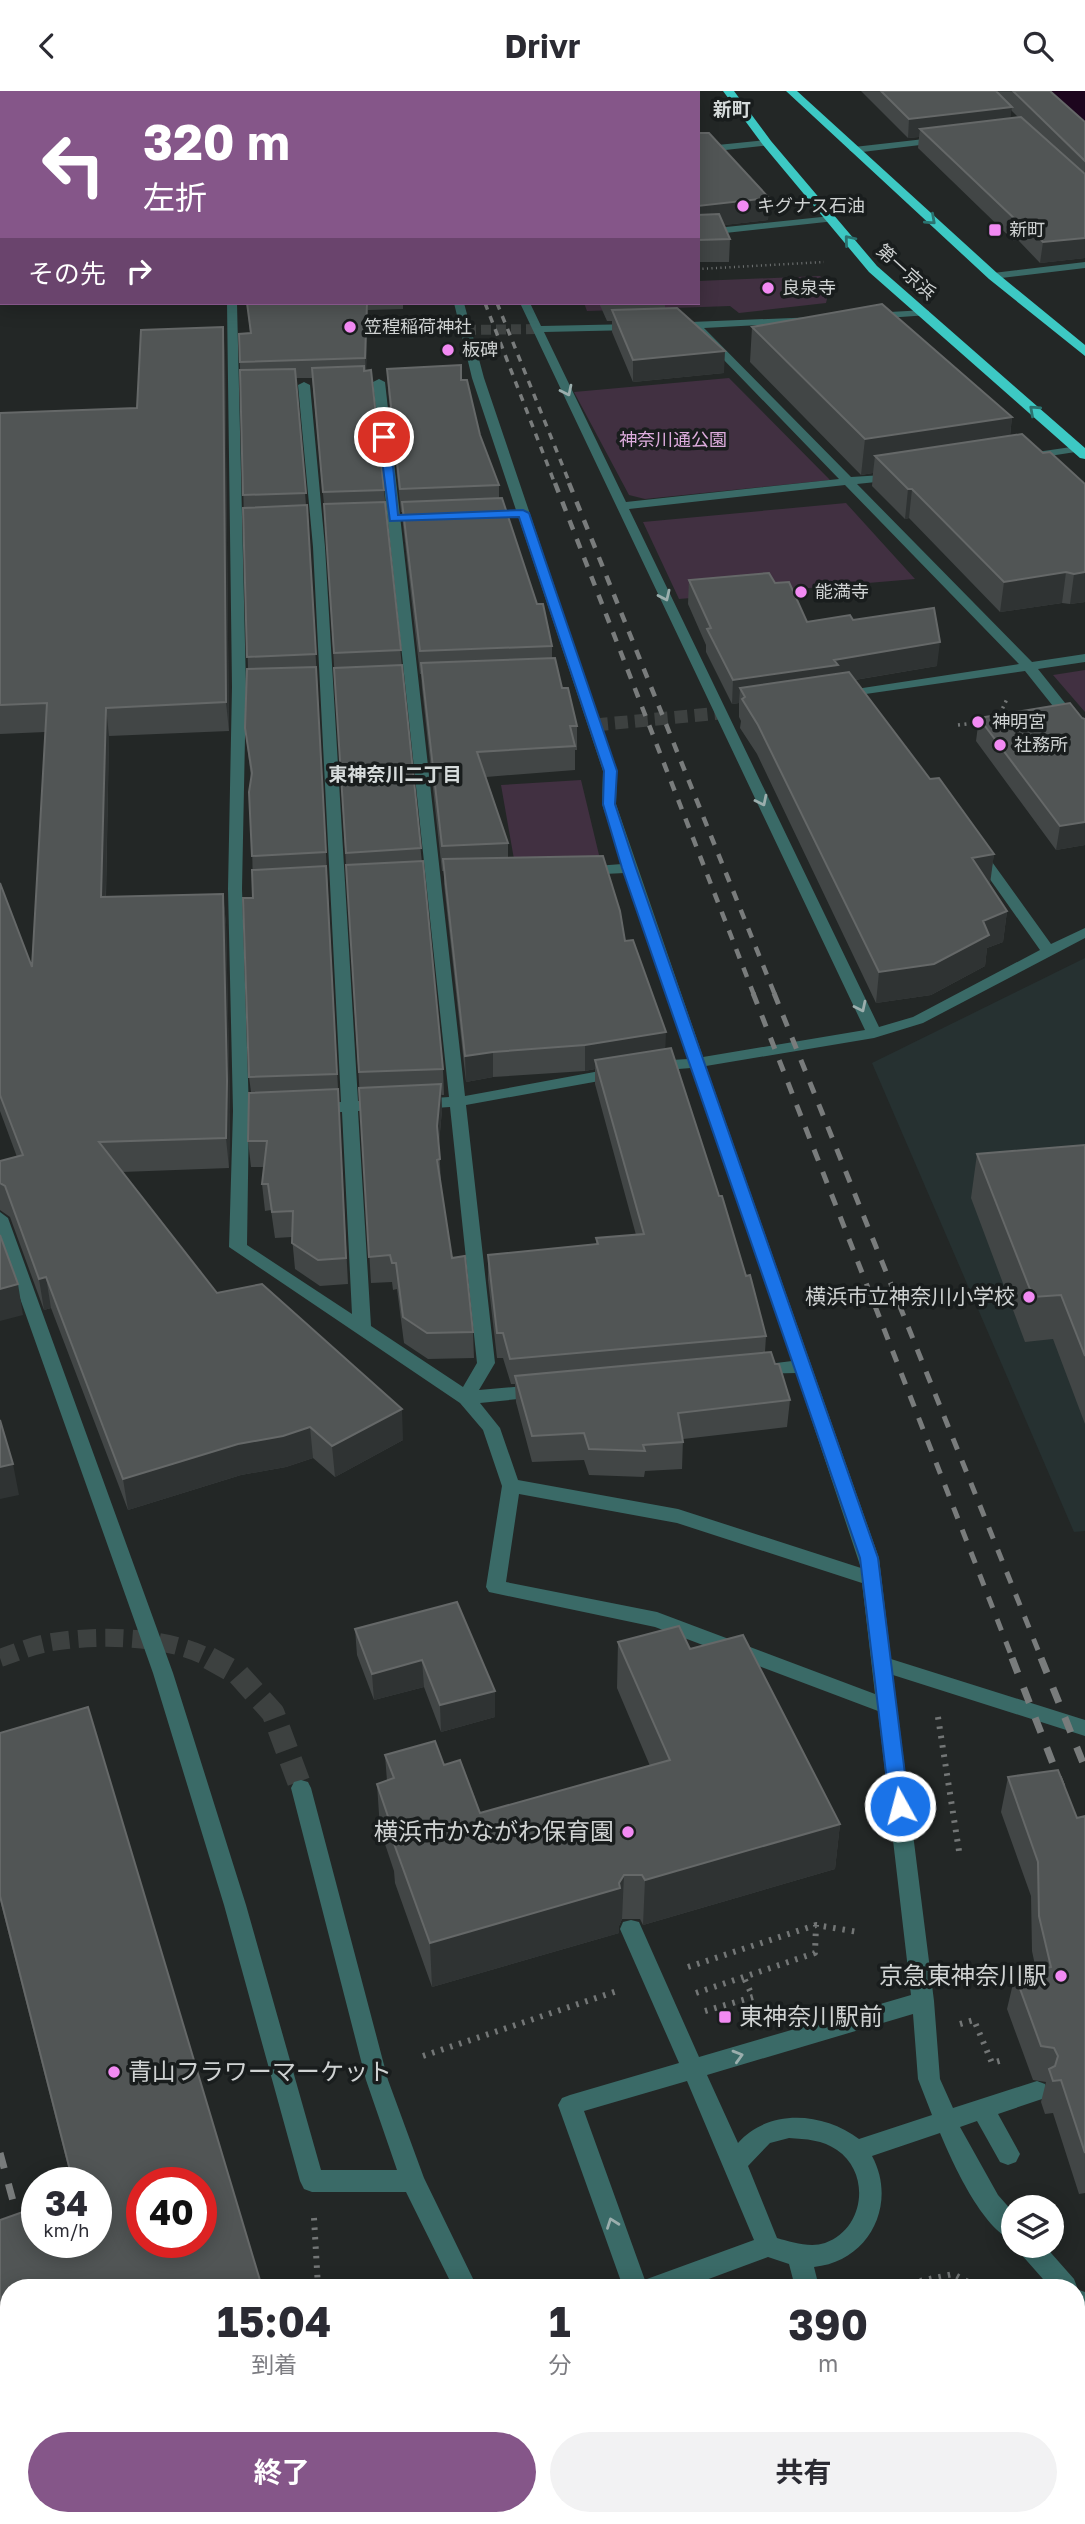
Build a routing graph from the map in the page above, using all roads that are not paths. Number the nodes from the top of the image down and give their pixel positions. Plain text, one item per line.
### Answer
1 (728, 91) edge
2 (791, 91) edge
3 (956, 138) edge
4 (766, 143) junction
5 (700, 150) edge
6 (854, 150) junction
7 (831, 219) junction
8 (700, 233) edge
9 (1085, 265) edge
10 (993, 276) junction
11 (232, 305) edge
12 (460, 305) edge
13 (526, 305) edge
14 (925, 313) junction
15 (863, 316) edge
16 (821, 319) edge
17 (643, 326) edge
18 (537, 329) junction
19 (1085, 352) edge
20 (379, 382) dead end
21 (304, 385) dead end
22 (1082, 452) edge
23 (1014, 458) edge
24 (905, 475) edge
25 (850, 483) junction
26 (623, 506) junction
27 (1085, 658) edge
28 (1024, 667) junction
29 (824, 698) edge
30 (1085, 737) edge
31 (968, 838) edge
32 (629, 868) junction
33 (563, 872) edge
34 (1085, 932) edge
35 (1049, 951) junction
36 (874, 1034) junction
37 (697, 1063) junction
38 (457, 1102) junction
39 (348, 1107) junction
40 (295, 1109) edge
41 (0, 1218) edge
42 (362, 1329) junction
43 (803, 1366) junction
44 (735, 1372) edge
45 (560, 1389) edge
46 (466, 1398) junction
47 (510, 1486) junction
48 (872, 1580) junction
49 (883, 1664) junction
50 (888, 1707) junction
51 (1085, 1728) edge
52 (301, 1788) tunnel mouth
53 (631, 1930) dead end
54 (923, 2001) junction
55 (1037, 2091) dead end
56 (984, 2109) junction
57 (855, 2151) junction
58 (1007, 2154) dead end
59 (736, 2165) junction
60 (413, 2181) junction
61 (1001, 2215) edge
62 (768, 2246) junction
63 (799, 2256) junction
64 (1039, 2258) edge
65 (461, 2279) edge
66 (632, 2279) edge
67 (678, 2279) edge
68 (805, 2279) edge
69 (1058, 2279) edge

1 - 4 highway, 第一京浜
2 - 6 highway
3 - 6 street
4 - 5 street
4 - 7 highway, 第一京浜
6 -> 10 highway
7 - 8 street
14 -> 7 highway, 第一京浜
9 - 10 street
10 - 19 highway
11 - 42 street
12 - 32 street
13 - 18 street
14 - 15 street
22 -> 14 highway, 第一京浜
16 - 25 street
17 - 18 street
18 -> 26 street
20 - 38 street
21 - 39 street
22 - 23 street
24 - 25 street
25 - 26 street
25 - 28 street
26 -> 36 street
27 - 28 street
28 - 29 street
28 - 30 street
31 - 35 street
32 - 33 street
32 - 37 street
34 - 35 street
35 - 36 street
36 - 37 street
37 - 38 street
37 - 43 street
38 - 39 street
38 - 46 street
39 - 40 street
39 - 42 street
41 - 60 street
42 - 46 street
43 - 44 street
43 - 48 street
45 - 46 street
46 - 47 street
47 - 48 street
47 - 50 street
48 - 49 street
49 - 50 street
49 - 51 street
50 - 54 street
52 - 60 street
53 - 59 street
54 - 61 street
66 -> 54 street
55 - 56 street
56 - 57 street
56 - 58 street
57 - 59 street
57 - 63 street
59 - 62 street
60 - 65 street
62 - 63 street
62 - 67 street
63 - 68 street
64 - 69 street

